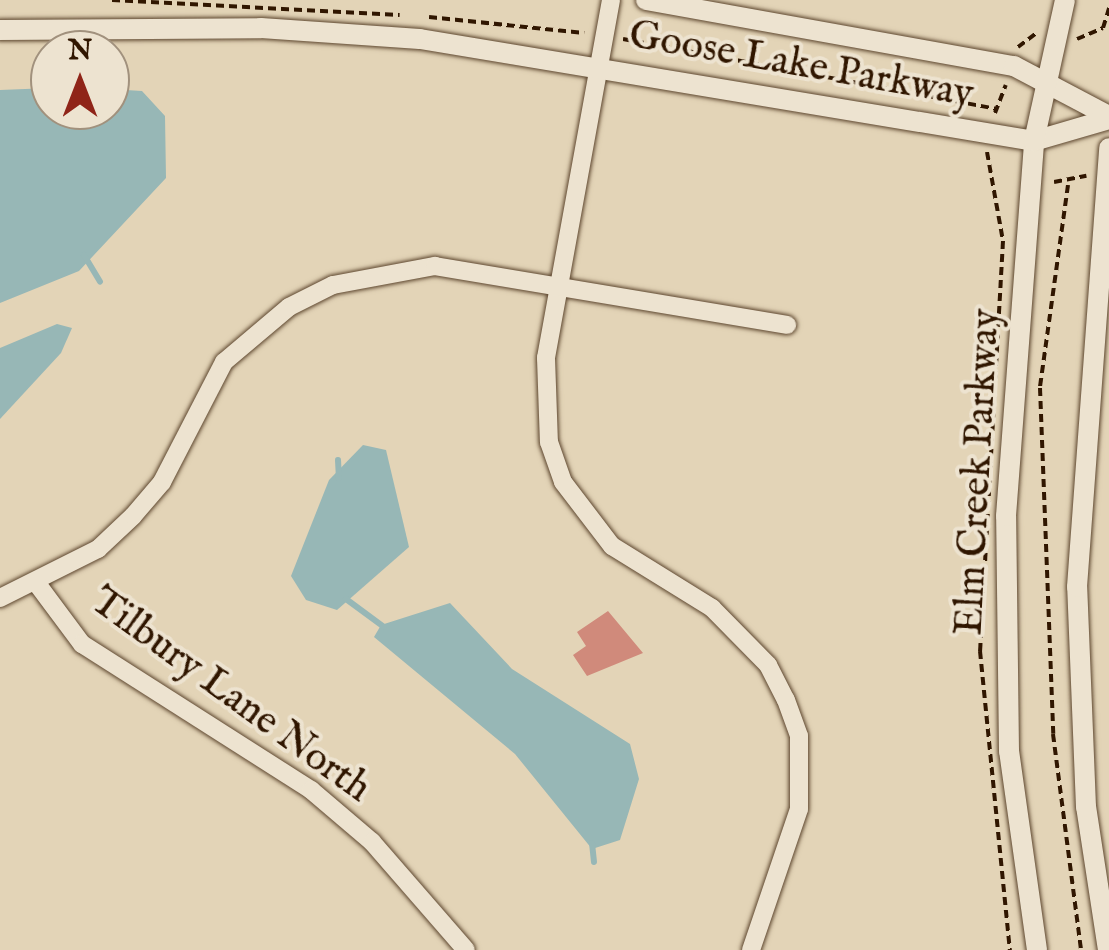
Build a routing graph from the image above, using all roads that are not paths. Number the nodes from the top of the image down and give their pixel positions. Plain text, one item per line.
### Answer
1 (610, 0) edge
2 (646, 0) edge
3 (1064, 0) edge
4 (0, 30) edge
5 (599, 66) junction
6 (1046, 76) junction
7 (1109, 118) edge
8 (1034, 142) junction
9 (1109, 148) edge
10 (559, 284) junction
11 (786, 325) dead end
12 (38, 585) junction
13 (0, 598) edge
14 (466, 950) edge
15 (751, 950) edge
16 (1037, 950) edge
17 (1108, 950) edge

1 - 5 street
2 - 6 street, Goose Lake Parkway
3 - 6 street, Elm Creek Parkway
4 - 5 street, Goose Lake Parkway
5 - 8 street, Goose Lake Parkway
5 - 10 street
6 - 7 street, Goose Lake Parkway
6 - 8 street, Elm Creek Parkway
7 - 8 street, Goose Lake Parkway
8 - 16 street, Elm Creek Parkway
9 - 17 street
10 - 11 street
10 - 12 street
10 - 15 street
12 - 13 street
12 - 14 street, Tilbury Lane North

